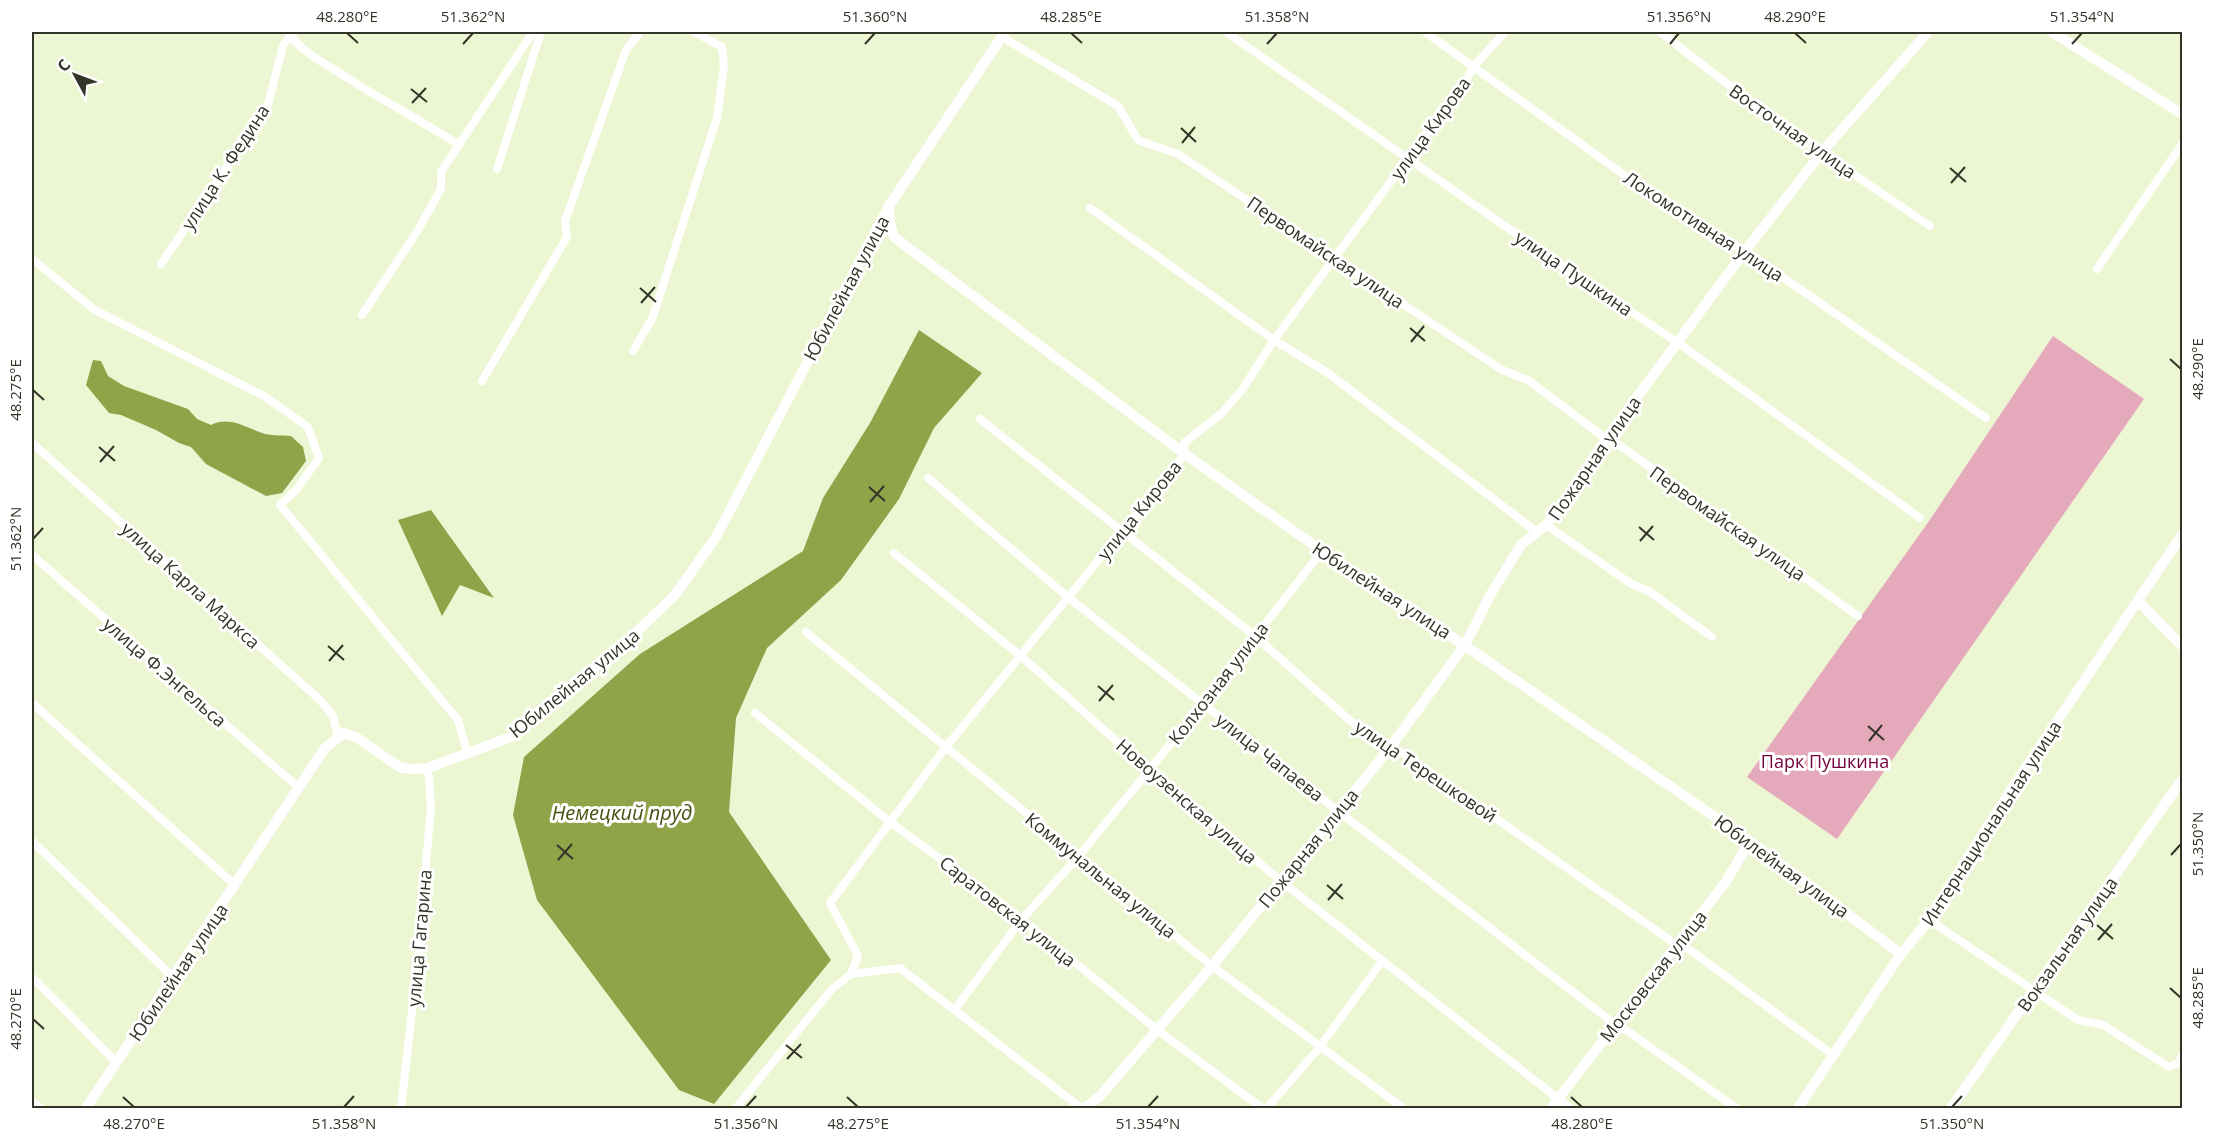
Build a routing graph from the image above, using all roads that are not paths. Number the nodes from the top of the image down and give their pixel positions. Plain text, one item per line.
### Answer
1 (533, 32) edge
2 (541, 32) edge
3 (640, 32) edge
4 (694, 32) edge
5 (1226, 32) edge
6 (1425, 32) edge
7 (1505, 32) edge
8 (1660, 32) edge
9 (1928, 32) edge
10 (2052, 32) edge
11 (291, 34) edge
12 (1003, 34) edge
13 (1473, 67) junction
14 (2182, 114) edge
15 (2182, 144) edge
16 (459, 145) junction
17 (1822, 152) junction
18 (1409, 158) junction
19 (497, 169) dead end
20 (890, 207) junction
21 (1090, 208) dead end
22 (1930, 226) dead end
23 (1745, 251) junction
24 (1334, 258) junction
25 (32, 259) edge
26 (161, 264) dead end
27 (2097, 269) dead end
28 (362, 315) dead end
29 (1274, 340) junction
30 (1677, 342) junction
31 (633, 351) dead end
32 (482, 381) dead end
33 (1986, 418) dead end
34 (980, 419) dead end
35 (1606, 439) junction
36 (32, 443) edge
37 (1185, 454) junction
38 (928, 478) dead end
39 (1920, 518) dead end
40 (1542, 529) junction
41 (1122, 531) junction
42 (2182, 535) edge
43 (1322, 551) junction
44 (894, 553) dead end
45 (32, 555) edge
46 (1069, 598) junction
47 (2138, 601) junction
48 (1858, 615) dead end
49 (806, 632) dead end
50 (1255, 636) junction
51 (1712, 637) dead end
52 (1464, 645) junction
53 (2182, 646) edge
54 (1020, 656) junction
55 (32, 703) edge
56 (1203, 704) junction
57 (755, 713) dead end
58 (338, 736) junction
59 (946, 747) junction
60 (1389, 749) junction
61 (467, 752) junction
62 (428, 768) junction
63 (1149, 770) junction
64 (2182, 780) edge
65 (299, 788) junction
66 (1338, 811) junction
67 (890, 822) junction
68 (32, 841) edge
69 (1750, 841) junction
70 (1078, 857) junction
71 (1281, 881) junction
72 (235, 885) junction
73 (1022, 919) junction
74 (1929, 920) junction
75 (1677, 945) junction
76 (1901, 954) junction
77 (1382, 961) junction
78 (1212, 966) junction
79 (851, 974) junction
80 (32, 977) edge
81 (174, 978) junction
82 (2034, 992) junction
83 (955, 1009) junction
84 (1616, 1025) junction
85 (1156, 1029) junction
86 (1319, 1047) junction
87 (1833, 1055) junction
88 (2182, 1056) edge
89 (117, 1063) junction
90 (1559, 1099) junction
91 (32, 1101) edge
92 (40, 1108) edge
93 (86, 1108) edge
94 (401, 1108) edge
95 (736, 1108) edge
96 (1083, 1108) edge
97 (1262, 1108) edge
98 (1267, 1108) edge
99 (1403, 1108) edge
100 (1551, 1108) edge
101 (1570, 1108) edge
102 (1736, 1108) edge
103 (1798, 1108) edge
104 (1951, 1108) edge

1 - 16 street
2 - 19 street
3 - 32 street
4 - 31 street
5 - 18 street, улица Пушкина
6 - 13 street, Локомотивная улица
7 - 13 street, улица Кирова
8 - 17 street, Восточная улица
9 - 17 street, Пожарная улица
10 - 14 street
11 - 16 street
11 - 26 street, улица К. Федина
12 - 20 street, Юбилейная улица
12 - 24 street, Первомайская улица
13 - 18 street, улица Кирова
13 - 23 street, Локомотивная улица
15 - 27 street
16 - 28 street
17 - 22 street, Восточная улица
17 - 23 street, Пожарная улица
18 - 24 street, улица Кирова
18 - 30 street, улица Пушкина
20 - 37 street, Юбилейная улица
20 - 61 street, Юбилейная улица
21 - 29 street
23 - 30 street, Пожарная улица
23 - 33 street, Локомотивная улица
24 - 29 street, улица Кирова
24 - 35 street, Первомайская улица
25 - 61 street
29 - 37 street, улица Кирова
29 - 40 street
30 - 35 street, Пожарная улица
30 - 39 street, улица Пушкина
34 - 41 street, улица Терешковой
35 - 40 street, Пожарная улица
35 - 48 street, Первомайская улица
36 - 58 street, улица Карла Маркса
37 - 41 street, улица Кирова
37 - 43 street, Юбилейная улица
38 - 46 street, улица Чапаева
40 - 51 street
40 - 52 street, Пожарная улица
41 - 46 street, улица Кирова
41 - 50 street, улица Терешковой
42 - 47 street, Интернациональная улица
43 - 50 street, Колхозная улица
43 - 52 street, Юбилейная улица
44 - 54 street, Новоузенская улица
45 - 65 street, улица Ф.Энгельса
46 - 54 street, улица Кирова
46 - 56 street, улица Чапаева
47 - 53 street
47 - 74 street, Интернациональная улица
49 - 59 street, Коммунальная улица
50 - 56 street, Колхозная улица
50 - 60 street, улица Терешковой
52 - 60 street, Пожарная улица
52 - 69 street, Юбилейная улица
54 - 59 street, улица Кирова
54 - 63 street, Новоузенская улица
55 - 72 street
56 - 63 street, Колхозная улица
56 - 66 street, улица Чапаева
57 - 67 street, Саратовская улица
58 - 62 street, Юбилейная улица
58 - 65 street, Юбилейная улица
59 - 67 street, улица Кирова
59 - 70 street, Коммунальная улица
60 - 66 street, Пожарная улица
60 - 75 street, улица Терешковой
61 - 62 street, Юбилейная улица
62 - 94 street, улица Гагарина
63 - 70 street, Колхозная улица
63 - 71 street, Новоузенская улица
64 - 82 street, Вокзальная улица
65 - 72 street, Юбилейная улица
66 - 71 street, Пожарная улица
66 - 84 street, улица Чапаева
67 - 73 street, Саратовская улица
67 - 79 street, улица Кирова
68 - 81 street
69 - 75 street, Московская улица
69 - 76 street, Юбилейная улица
70 - 73 street, Колхозная улица
70 - 78 street, Коммунальная улица
71 - 77 street, Новоузенская улица
71 - 78 street, Пожарная улица
72 - 81 street, Юбилейная улица
73 - 83 street, Колхозная улица
73 - 85 street, Саратовская улица
74 - 76 street, Интернациональная улица
74 - 82 street
75 - 84 street, Московская улица
75 - 87 street, улица Терешковой
76 - 87 street, Интернациональная улица
77 - 86 street
77 - 90 street, Новоузенская улица
78 - 85 street, Пожарная улица
78 - 86 street, Коммунальная улица
79 - 83 street
79 - 95 street
80 - 89 street
81 - 89 street, Юбилейная улица
82 - 88 street
82 - 104 street, Вокзальная улица
83 - 96 street
84 - 90 street, Московская улица
84 - 102 street, улица Чапаева
85 - 96 street, Пожарная улица
85 - 97 street, Саратовская улица
86 - 98 street
86 - 99 street, Коммунальная улица
87 - 103 street, Интернациональная улица
89 - 93 street, Юбилейная улица
90 - 100 street, Московская улица
90 - 101 street, Новоузенская улица
91 - 92 street

